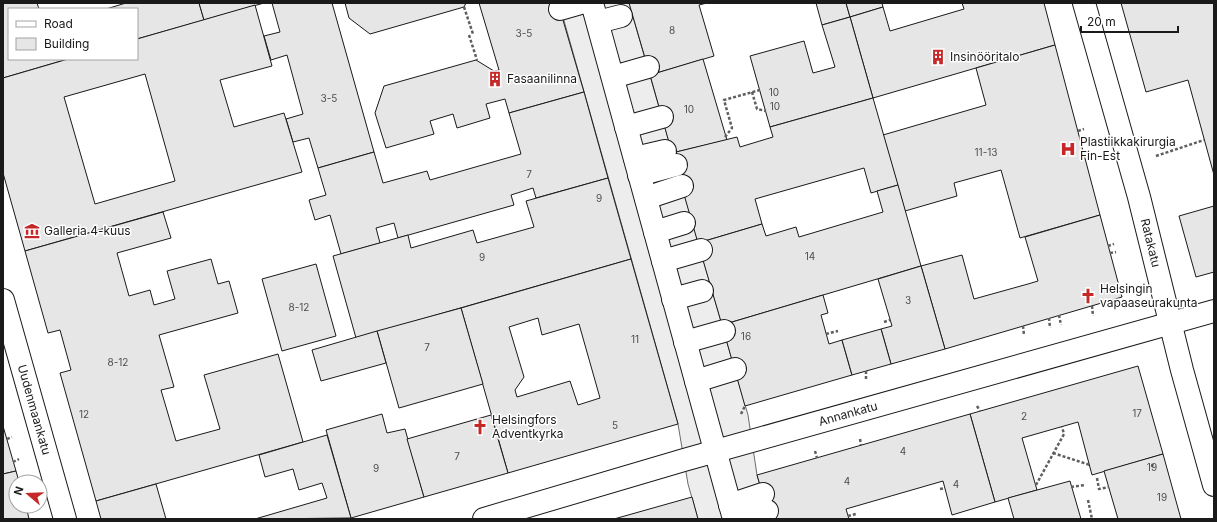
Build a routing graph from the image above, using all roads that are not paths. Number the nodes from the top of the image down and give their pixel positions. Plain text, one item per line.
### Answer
1 (582, 3) edge
2 (1084, 3) edge
3 (560, 9) dead end
4 (595, 13) edge
5 (620, 16) dead end
6 (612, 77) junction
7 (662, 117) dead end
8 (626, 126) junction
9 (669, 157) dead end
10 (637, 166) junction
11 (682, 186) dead end
12 (646, 198) junction
13 (684, 223) dead end
14 (655, 232) junction
15 (697, 257) dead end
16 (664, 267) junction
17 (702, 291) dead end
18 (3, 300) edge
19 (673, 300) junction
20 (1214, 311) edge
21 (1171, 322) junction
22 (724, 331) dead end
23 (685, 342) junction
24 (735, 369) dead end
25 (696, 381) junction
26 (715, 452) junction
27 (1214, 484) edge
28 (765, 502) dead end
29 (734, 514) edge
30 (65, 519) edge
31 (484, 519) edge

1 - 3 street
2 - 21 street, Ratakatu
4 - 5 street
4 - 6 street
6 - 6 street
6 - 8 street
7 - 8 street
8 - 10 street
9 - 10 street
10 - 12 street
11 - 12 street
12 - 14 street
13 - 14 street
14 - 16 street
15 - 16 street
16 - 19 street
17 - 19 street
18 - 30 street, Uudenmaankatu
19 - 23 street
20 - 21 street, Annankatu
21 - 26 street, Annankatu
21 - 27 street, Ratakatu
22 - 23 street
23 - 25 street
24 - 25 street
25 - 26 street
26 - 29 street
26 - 31 street, Annankatu
28 - 29 street

